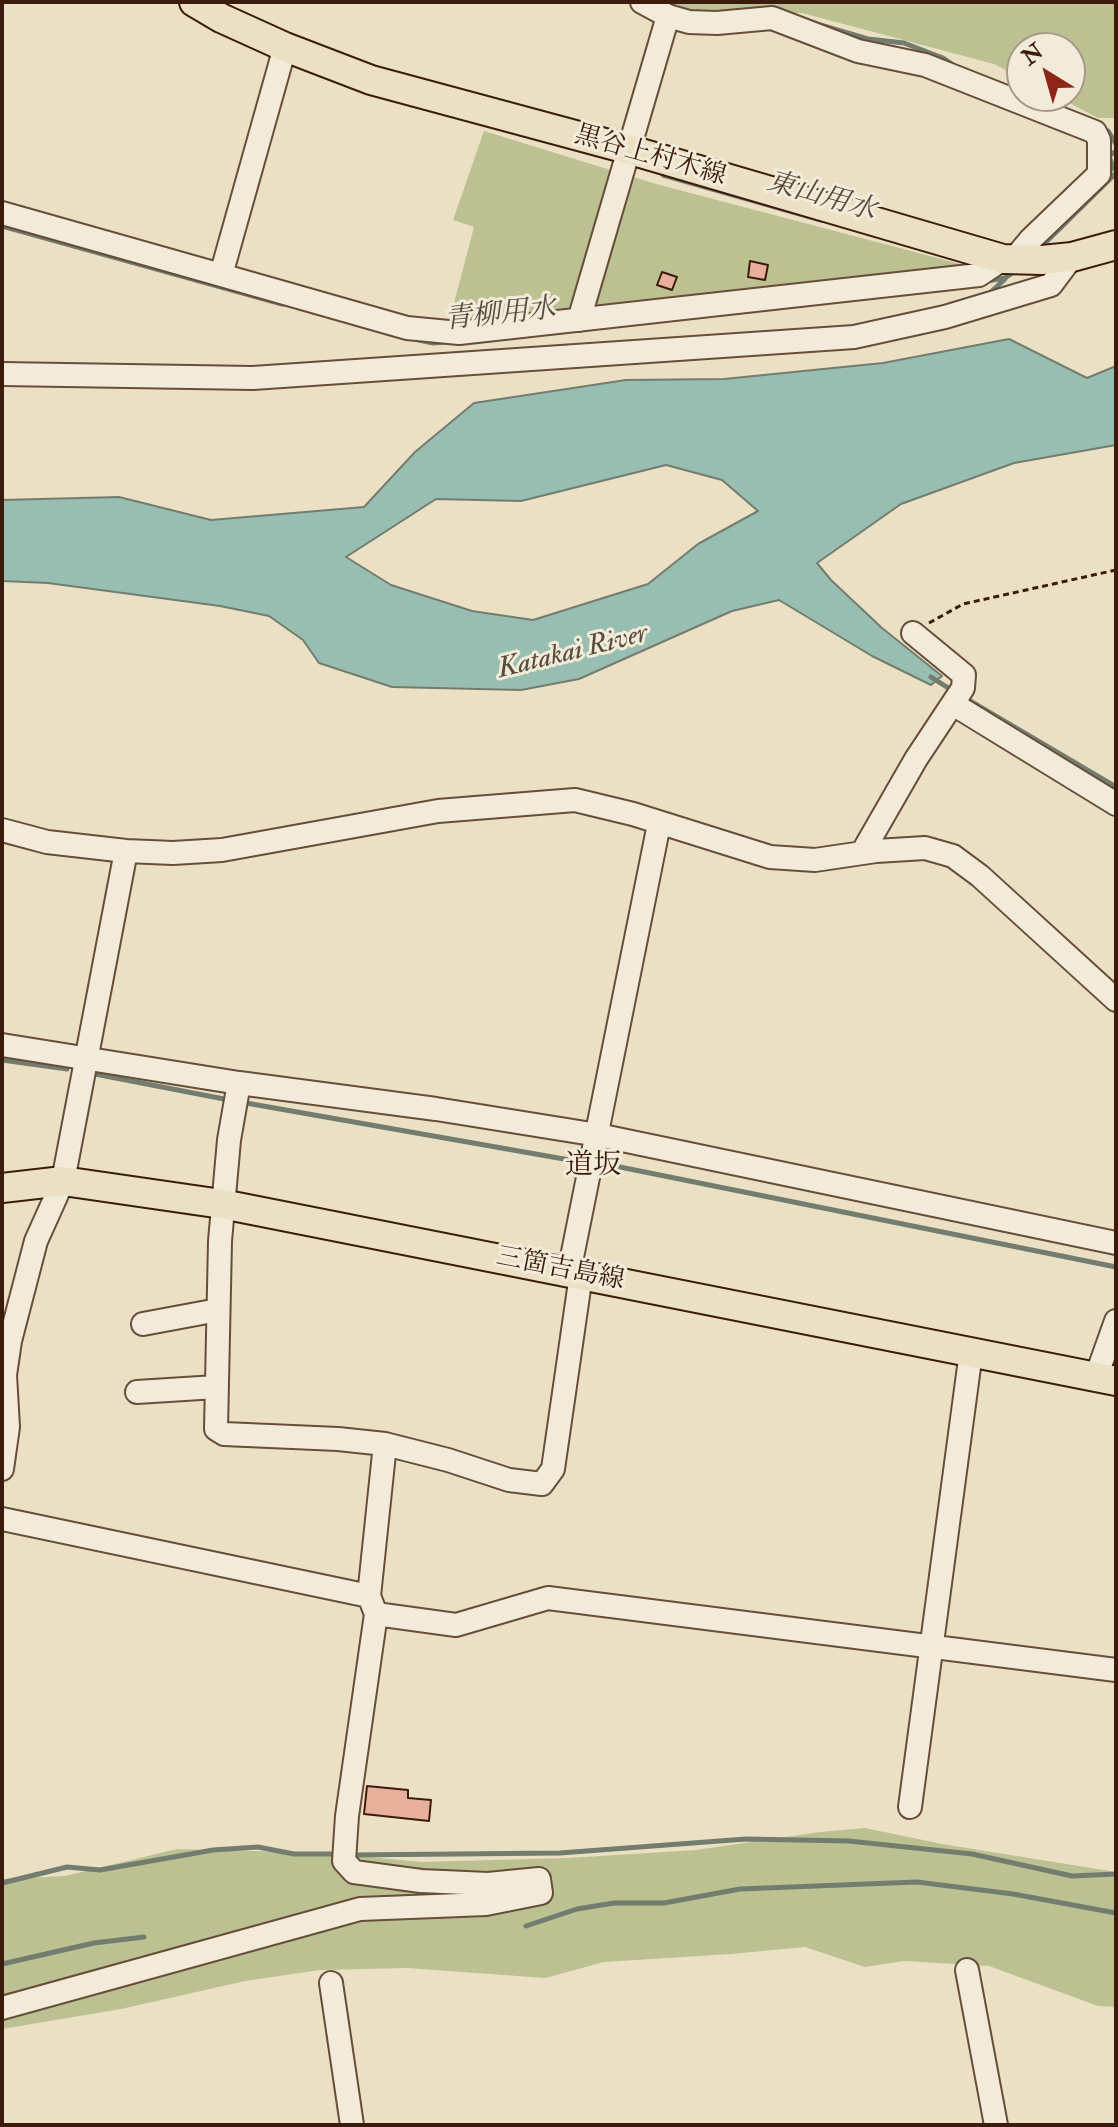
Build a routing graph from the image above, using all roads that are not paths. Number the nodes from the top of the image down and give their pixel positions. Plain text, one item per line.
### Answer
1 (194, 2) edge
2 (642, 2) edge
3 (668, 16) junction
4 (285, 47) junction
5 (627, 149) junction
6 (2, 213) edge
7 (1116, 245) edge
8 (1072, 257) junction
9 (1010, 259) junction
10 (221, 275) junction
11 (579, 320) junction
12 (2, 374) edge
13 (913, 633) road end
14 (956, 698) junction
15 (1116, 804) edge
16 (659, 824) junction
17 (2, 830) edge
18 (126, 851) junction
19 (862, 853) junction
20 (1116, 1000) edge
21 (2, 1045) edge
22 (85, 1058) junction
23 (239, 1083) junction
24 (594, 1153) junction
25 (63, 1181) junction
26 (2, 1188) edge
27 (222, 1204) junction
28 (1116, 1243) edge
29 (575, 1273) junction
30 (218, 1310) junction
31 (1116, 1321) edge
32 (143, 1324) dead end
33 (971, 1352) junction
34 (1106, 1379) edge
35 (216, 1387) junction
36 (137, 1392) dead end
37 (385, 1444) junction
38 (2, 1469) edge
39 (2, 1519) edge
40 (373, 1605) junction
41 (933, 1646) junction
42 (1116, 1670) edge
43 (910, 1807) dead end
44 (967, 1970) dead end
45 (331, 1983) dead end
46 (2, 2008) edge
47 (352, 2125) edge
48 (996, 2125) edge

1 - 4 main road, 黒谷上村木線
2 - 3 street
3 - 5 street
3 - 9 street
4 - 5 main road, 黒谷上村木線
4 - 10 street
5 - 9 main road, 黒谷上村木線
5 - 11 street
6 - 10 street
7 - 8 main road, 黒谷上村木線
8 - 9 main road, 黒谷上村木線
8 - 12 street
9 - 11 street
10 - 11 street
13 - 14 street
14 - 15 street
14 - 19 street
16 - 18 street
16 - 19 street
16 - 24 street
17 - 18 street
18 - 22 street
19 - 20 street
21 - 22 street
22 - 23 street
22 - 25 street
23 - 24 street
23 - 27 street
24 - 28 street
24 - 29 street
25 - 26 main road, 三箇吉島線
25 - 27 main road, 三箇吉島線
25 - 38 street
27 - 29 main road, 三箇吉島線
27 - 30 street
29 - 33 main road, 三箇吉島線
29 - 37 street
30 - 32 street
30 - 35 street
31 - 34 street
33 - 34 main road, 三箇吉島線
33 - 41 street
35 - 36 street
35 - 37 street
37 - 40 street
39 - 40 street
40 - 41 street
40 - 46 street
41 - 42 street
41 - 43 street
44 - 48 street
45 - 47 street

